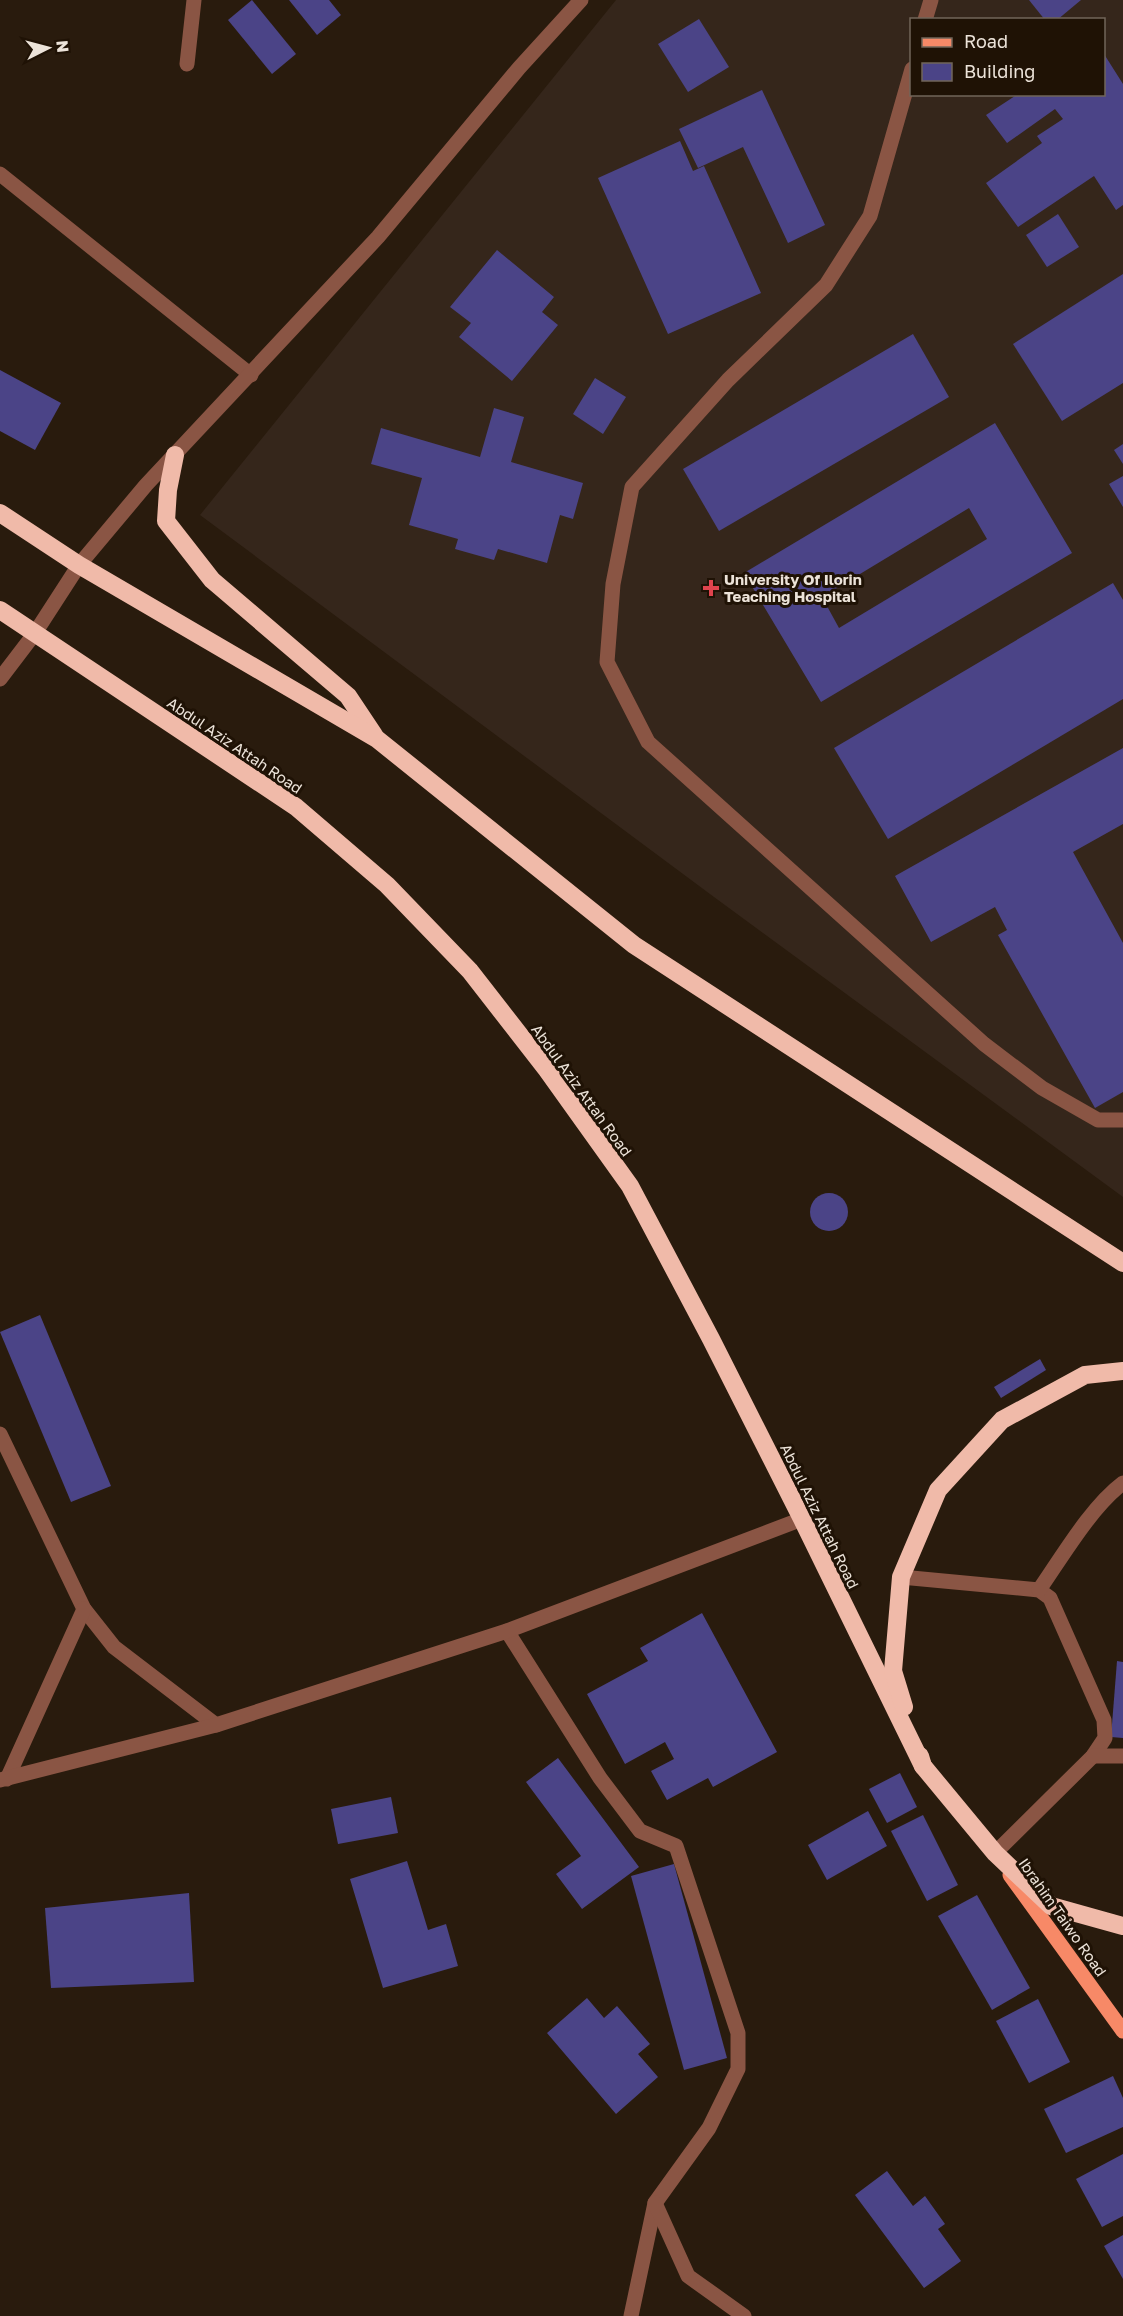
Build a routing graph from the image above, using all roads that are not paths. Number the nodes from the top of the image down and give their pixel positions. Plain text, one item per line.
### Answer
1 (194, 0) edge
2 (581, 0) edge
3 (931, 0) edge
4 (926, 18) edge
5 (187, 64) dead end
6 (910, 76) edge
7 (0, 174) edge
8 (251, 375) junction
9 (175, 455) junction
10 (0, 513) edge
11 (79, 565) junction
12 (0, 610) edge
13 (36, 633) junction
14 (0, 679) edge
15 (377, 739) junction
16 (1123, 1120) edge
17 (1123, 1263) edge
18 (1123, 1371) edge
19 (0, 1434) edge
20 (1123, 1483) edge
21 (802, 1519) junction
22 (901, 1577) junction
23 (1039, 1590) junction
24 (84, 1609) junction
25 (507, 1631) junction
26 (216, 1725) junction
27 (1093, 1756) junction
28 (1123, 1756) edge
29 (923, 1766) junction
30 (4, 1779) edge
31 (995, 1853) junction
32 (1123, 1926) edge
33 (1123, 2031) edge
34 (655, 2203) junction
35 (631, 2316) edge
36 (744, 2316) edge

1 - 5 street
2 - 8 street
3 - 4 street
6 - 16 street
7 - 8 street
8 - 9 street
9 - 11 street
9 - 15 highway
10 - 11 highway
11 - 13 street
11 - 15 highway
12 - 13 highway, Abdul Aziz Attah Road
13 - 14 street
13 - 21 highway, Abdul Aziz Attah Road
15 - 17 highway
18 - 22 highway
19 - 24 street
20 - 23 street
21 - 25 street
21 - 29 highway, Abdul Aziz Attah Road
22 - 23 street
22 - 29 highway
23 - 27 street
24 - 26 street
24 - 30 street
25 - 26 street
25 - 34 street
26 - 30 street
27 - 28 street
27 - 31 street
29 - 31 highway
31 - 32 highway
31 - 33 main road, Ibrahim Taiwo Road
34 - 35 street
34 - 36 street

